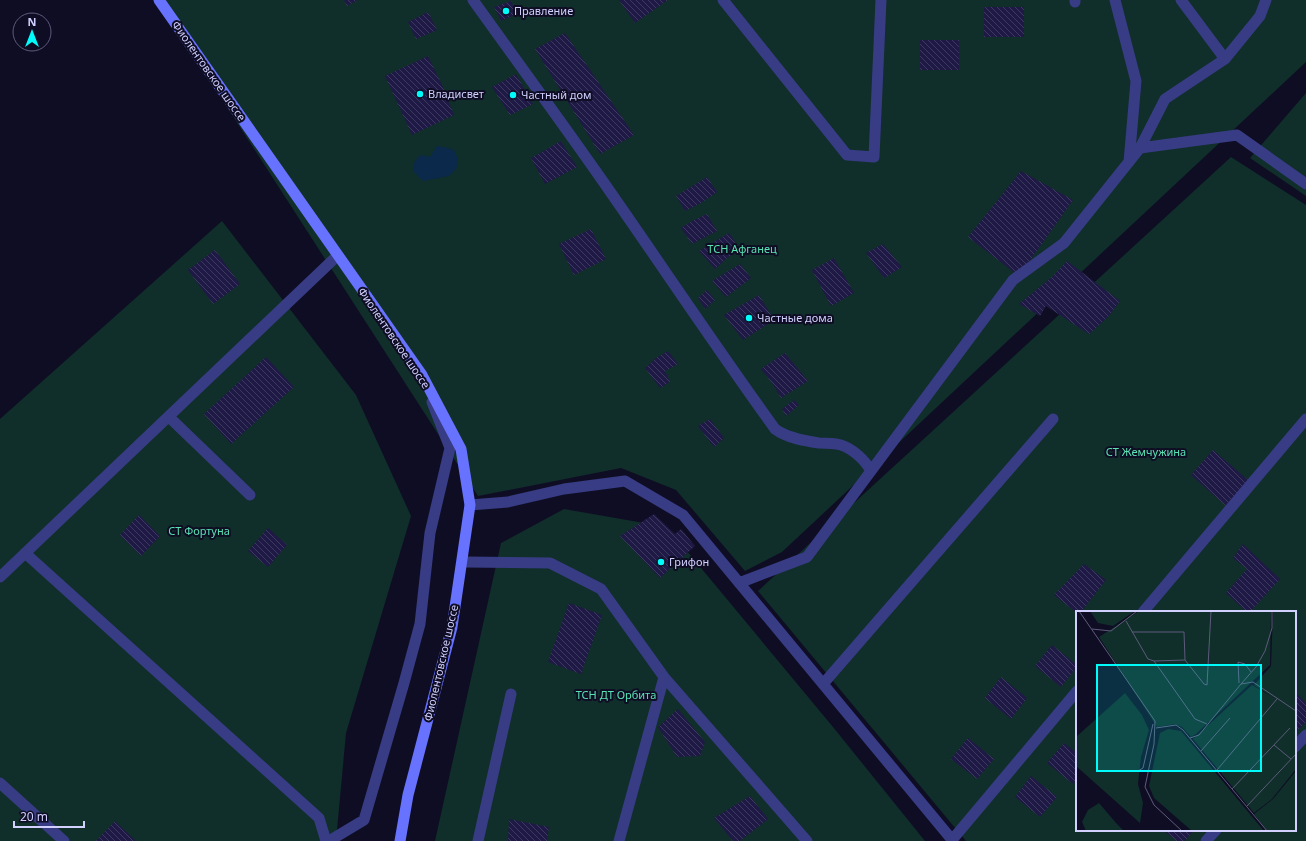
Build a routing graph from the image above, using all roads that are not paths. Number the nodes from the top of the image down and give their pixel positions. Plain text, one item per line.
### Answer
1 (159, 0) edge
2 (473, 0) edge
3 (723, 0) edge
4 (882, 0) edge
5 (1115, 0) edge
6 (1180, 0) edge
7 (1266, 0) edge
8 (1225, 59) junction
9 (1140, 148) junction
10 (1129, 162) junction
11 (1306, 184) edge
12 (337, 256) junction
13 (422, 376) junction
14 (169, 417) junction
15 (1053, 419) dead end
16 (1306, 419) edge
17 (871, 471) junction
18 (250, 495) dead end
19 (470, 505) junction
20 (25, 554) junction
21 (466, 562) dead end
22 (0, 577) edge
23 (739, 583) junction
24 (1144, 611) edge
25 (664, 677) junction
26 (822, 684) junction
27 (1076, 692) edge
28 (511, 694) dead end
29 (1306, 735) edge
30 (1296, 746) edge
31 (0, 783) edge
32 (1215, 831) edge
33 (953, 840) edge
34 (64, 841) edge
35 (326, 841) edge
36 (329, 841) edge
37 (400, 841) edge
38 (478, 841) edge
39 (619, 841) edge
40 (807, 841) edge
41 (1206, 841) edge

1 - 12 main road, Фиолентовское шоссе
2 - 17 street
3 - 4 street
5 - 10 street
6 - 8 street
7 - 8 street
8 - 9 street
9 - 10 street
9 - 11 street
10 - 17 street
12 - 13 main road, Фиолентовское шоссе
12 - 14 street
13 - 19 main road, Фиолентовское шоссе
13 - 36 street
14 - 18 street
14 - 20 street
15 - 26 street
16 - 24 street
17 - 23 street
19 - 23 street
19 - 37 main road, Фиолентовское шоссе
20 - 22 street
20 - 35 street
21 - 25 street
23 - 26 street
25 - 39 street
25 - 40 street
26 - 33 street
27 - 33 street
28 - 38 street
29 - 30 street
31 - 34 street
32 - 41 street

